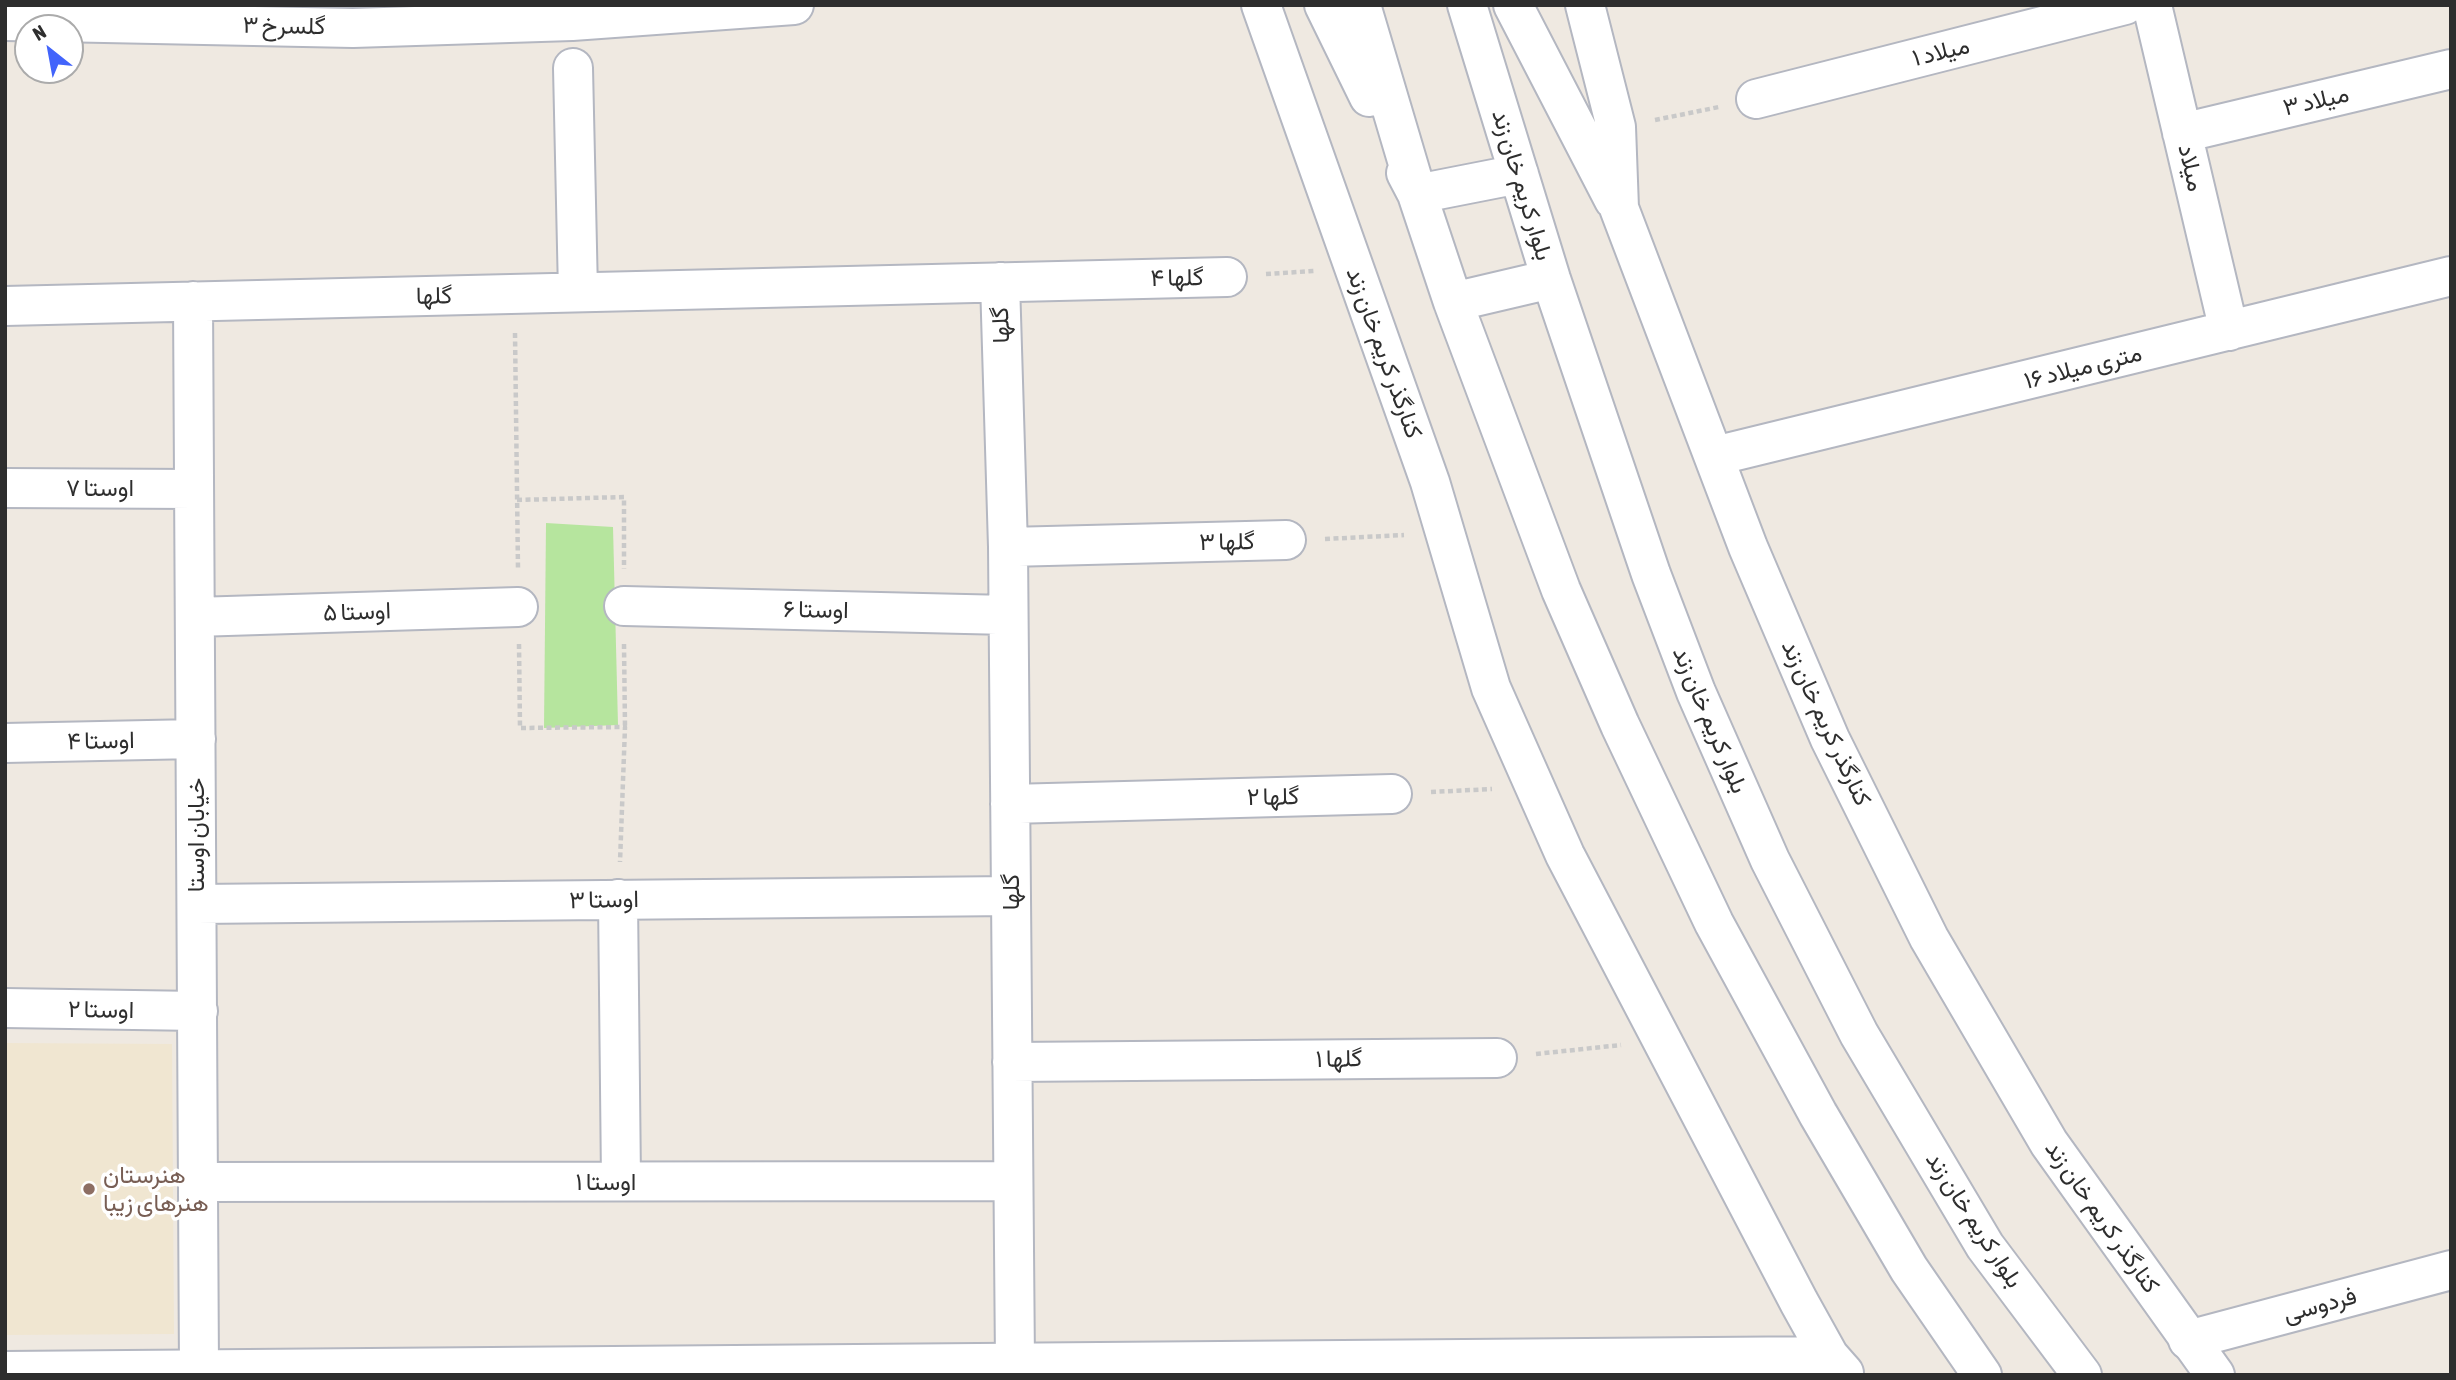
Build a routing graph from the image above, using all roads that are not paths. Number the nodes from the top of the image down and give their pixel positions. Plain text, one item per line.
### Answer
1 (794, 5) edge
2 (1261, 5) edge
3 (1324, 5) edge
4 (1361, 5) edge
5 (1467, 5) edge
6 (1513, 5) edge
7 (1585, 5) edge
8 (2125, 5) edge
9 (2152, 5) edge
10 (350, 16) edge
11 (5, 21) edge
12 (573, 68) dead end
13 (2451, 69) edge
14 (1756, 99) road end
15 (2182, 132) junction
16 (1519, 174) junction
17 (1417, 194) junction
18 (1619, 208) junction
19 (2451, 276) edge
20 (1227, 277) road end
21 (1551, 279) junction
22 (1000, 282) junction
23 (578, 292) junction
24 (193, 301) junction
25 (1453, 302) junction
26 (5, 306) edge
27 (2229, 331) junction
28 (1715, 456) junction
29 (5, 488) edge
30 (194, 489) junction
31 (1286, 540) road end
32 (1008, 547) junction
33 (624, 606) dead end
34 (518, 607) dead end
35 (1009, 615) junction
36 (195, 617) junction
37 (196, 739) junction
38 (5, 743) edge
39 (1392, 794) road end
40 (1010, 804) junction
41 (1011, 895) junction
42 (618, 899) junction
43 (197, 904) junction
44 (5, 1008) edge
45 (198, 1011) junction
46 (1497, 1058) road end
47 (1012, 1062) junction
48 (621, 1181) junction
49 (1013, 1181) junction
50 (198, 1182) junction
51 (2451, 1270) edge
52 (2188, 1340) junction
53 (1015, 1363) junction
54 (1837, 1366) edge
55 (1326, 1368) edge
56 (199, 1369) junction
57 (873, 1369) edge
58 (5, 1371) edge
59 (1982, 1375) edge
60 (2082, 1375) edge
61 (2215, 1375) edge

1 - 10 street, گلسرخ ۳
2 - 54 street, کنارگذر کریم خان زند
3 - 17 street
4 - 17 street
5 - 16 street, بلوار کریم خان زند
6 - 18 street
7 - 18 street, کنارگذر کریم خان زند
8 - 14 street, میلاد ۱
9 - 15 street, میلاد
10 - 11 street, گلسرخ ۳
12 - 23 street
13 - 15 street, میلاد ۳
15 - 27 street, میلاد
16 - 17 street
16 - 21 street, بلوار کریم خان زند
17 - 25 street
18 - 28 street, کنارگذر کریم خان زند
19 - 27 street, ۱۶ متری میلاد
20 - 22 street, گلها ۴
21 - 25 street
21 - 60 street, بلوار کریم خان زند
22 - 23 street, گلها
22 - 32 street, گلها
23 - 24 street, گلها
24 - 26 street, گلها
24 - 30 street, خیابان اوستا
25 - 59 street
27 - 28 street, ۱۶ متری میلاد
28 - 52 street, کنارگذر کریم خان زند
29 - 30 street, اوستا ۷
30 - 36 street, خیابان اوستا
31 - 32 street, گلها ۳
32 - 35 street, گلها
33 - 35 street, اوستا ۶
34 - 36 street, اوستا ۵
35 - 40 street, گلها
36 - 37 street, خیابان اوستا
37 - 38 street, اوستا ۴
37 - 43 street, خیابان اوستا
39 - 40 street, گلها ۲
40 - 41 street, گلها
41 - 42 street, اوستا ۳
41 - 47 street, گلها
42 - 43 street, اوستا ۳
42 - 48 street
43 - 45 street, خیابان اوستا
44 - 45 street, اوستا ۲
45 - 50 street, خیابان اوستا
46 - 47 street, گلها ۱
47 - 49 street, گلها
48 - 49 street, اوستا ۱
48 - 50 street, اوستا ۱
49 - 53 street, گلها
50 - 56 street, خیابان اوستا
51 - 52 street, فردوسی
52 - 61 street, کنارگذر کریم خان زند
53 - 55 street
53 - 57 street
54 - 55 street
56 - 57 street
56 - 58 street

